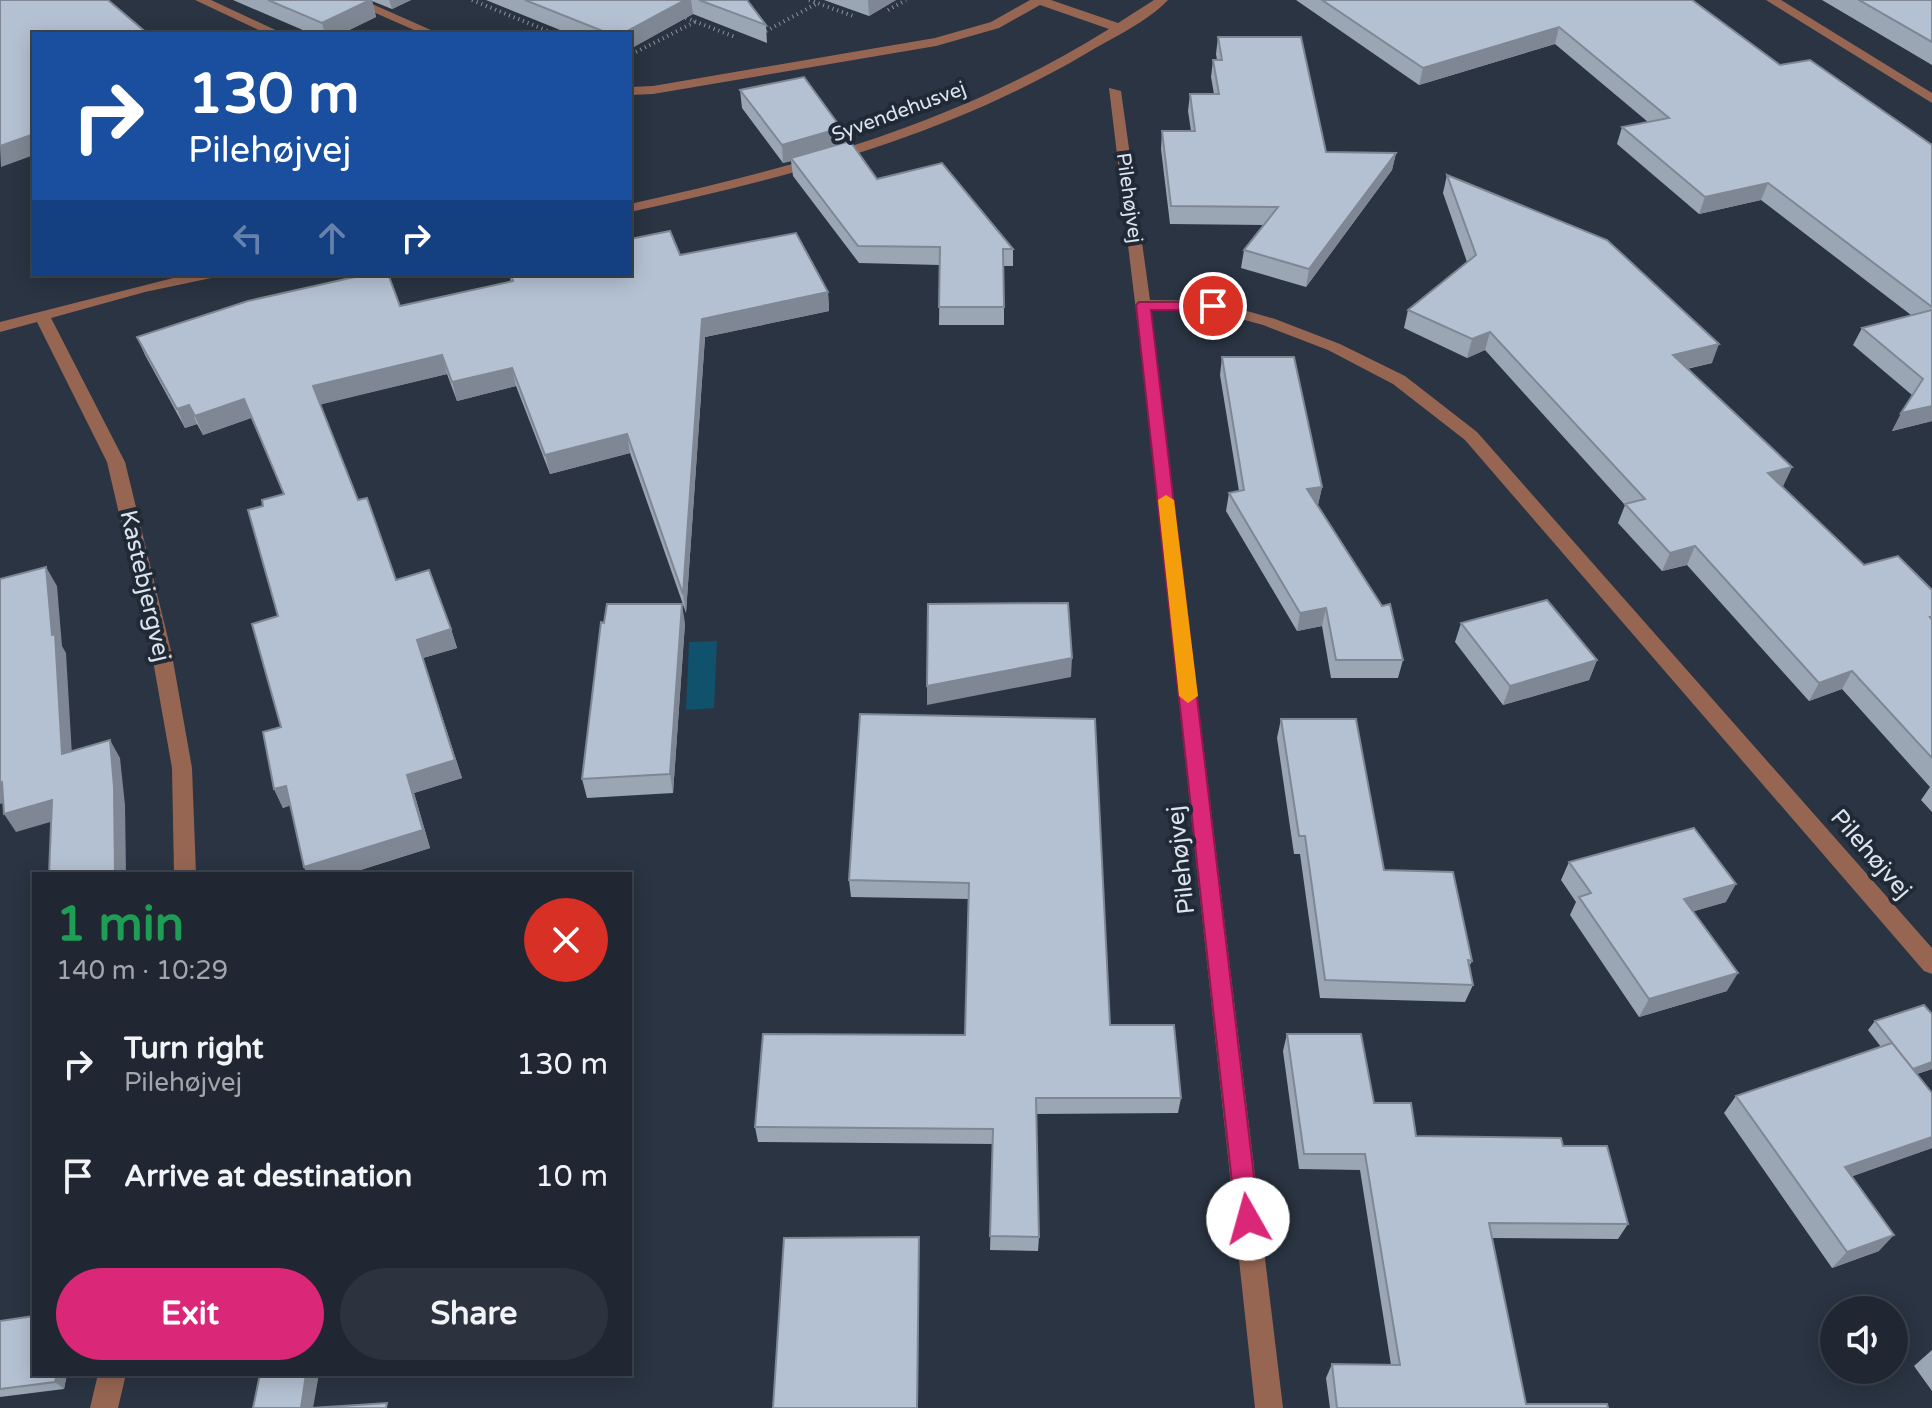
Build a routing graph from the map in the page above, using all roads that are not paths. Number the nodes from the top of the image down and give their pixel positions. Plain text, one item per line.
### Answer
1 (201, 0) edge
2 (352, 0) edge
3 (1162, 0) edge
4 (1778, 1) edge
5 (1120, 28) junction
6 (273, 32) edge
7 (429, 32) edge
8 (632, 91) edge
9 (1114, 91) dead end
10 (1932, 99) edge
11 (632, 208) edge
12 (201, 276) edge
13 (1144, 305) junction
14 (42, 315) junction
15 (0, 327) edge
16 (185, 872) edge
17 (1932, 964) edge
18 (112, 1376) edge
19 (104, 1408) edge
20 (1269, 1408) edge

1 - 6 street
2 - 7 street
3 - 5 street, Syvendehusvej
4 - 10 street
5 - 8 street
5 - 11 street, Syvendehusvej
9 - 13 street, Pilehøjvej
12 - 14 street
13 - 17 street, Pilehøjvej
13 - 20 street, Pilehøjvej
14 - 15 street
14 - 16 street, Kastebjergvej
18 - 19 street

